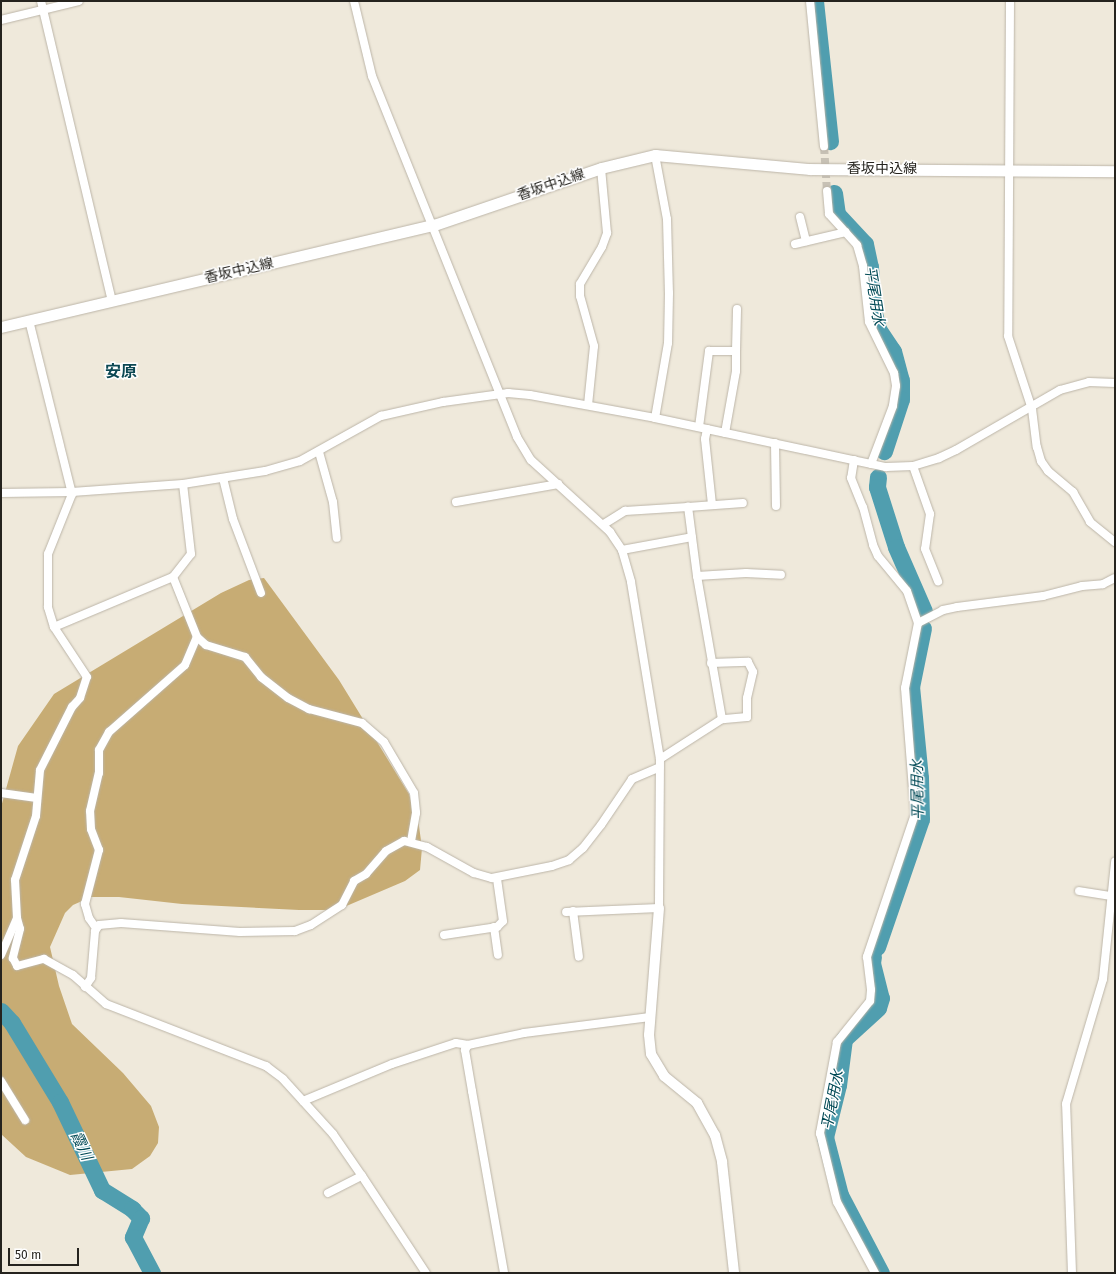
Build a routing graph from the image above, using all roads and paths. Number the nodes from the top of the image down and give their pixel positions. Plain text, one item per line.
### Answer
1 (41, 1) edge
2 (79, 1) edge
3 (354, 1) edge
4 (810, 1) edge
5 (1010, 1) edge
6 (42, 10) junction
7 (1, 20) edge
8 (824, 146) tunnel mouth
9 (655, 155) junction
10 (601, 168) junction
11 (1009, 169) junction
12 (1115, 171) edge
13 (827, 191) tunnel mouth
14 (800, 217) dead end
15 (434, 225) junction
16 (846, 232) junction
17 (806, 241) junction
18 (795, 244) dead end
19 (112, 300) junction
20 (737, 309) dead end
21 (29, 320) junction
22 (1, 327) edge
23 (736, 351) junction
24 (1115, 383) edge
25 (500, 393) junction
26 (588, 405) junction
27 (1031, 406) junction
28 (655, 418) junction
29 (703, 428) junction
30 (725, 433) junction
31 (775, 443) junction
32 (319, 452) junction
33 (854, 460) junction
34 (872, 464) junction
35 (913, 466) junction
36 (223, 478) junction
37 (183, 484) junction
38 (558, 484) junction
39 (72, 492) junction
40 (1, 493) edge
41 (456, 502) dead end
42 (744, 503) dead end
43 (712, 505) junction
44 (776, 506) dead end
45 (688, 507) junction
46 (604, 524) junction
47 (692, 537) junction
48 (337, 538) dead end
49 (1115, 542) edge
50 (622, 550) junction
51 (781, 575) dead end
52 (697, 576) junction
53 (173, 577) junction
54 (1115, 578) edge
55 (938, 581) dead end
56 (261, 593) dead end
57 (918, 623) junction
58 (54, 627) junction
59 (198, 637) junction
60 (711, 663) junction
61 (722, 720) junction
62 (660, 763) junction
63 (1, 792) edge
64 (37, 798) junction
65 (411, 841) junction
66 (1115, 862) edge
67 (497, 879) junction
68 (1079, 891) dead end
69 (1111, 896) junction
70 (658, 908) junction
71 (17, 918) junction
72 (494, 927) junction
73 (96, 928) junction
74 (444, 935) dead end
75 (1, 955) edge
76 (498, 955) dead end
77 (579, 957) dead end
78 (85, 987) junction
79 (650, 1017) junction
80 (468, 1045) junction
81 (1, 1081) edge
82 (303, 1101) junction
83 (25, 1120) dead end
84 (362, 1176) junction
85 (328, 1194) dead end
86 (426, 1273) edge
87 (504, 1273) edge
88 (734, 1273) edge
89 (875, 1273) edge
90 (1072, 1273) edge

1 - 6 street
2 - 6 street
3 - 15 street
4 - 8 street
5 - 11 street
6 - 7 street
6 - 19 street
9 - 10 main road, 香坂中込線
9 - 11 main road, 香坂中込線
9 - 28 street
10 - 15 main road, 香坂中込線
10 - 26 street
11 - 12 main road, 香坂中込線
11 - 27 street
13 - 16 street
14 - 17 street
15 - 19 main road, 香坂中込線
15 - 25 street
16 - 17 street
16 - 34 street
17 - 18 street
19 - 21 main road, 香坂中込線
20 - 23 street
21 - 22 main road, 香坂中込線
21 - 39 street
23 - 29 street
23 - 30 street
24 - 27 street
25 - 26 street
25 - 32 street
25 - 38 street
26 - 28 street
27 - 35 street
27 - 49 street
28 - 29 street
29 - 30 street
29 - 43 street
30 - 31 street
31 - 33 street
31 - 44 street
32 - 36 street
32 - 48 street
33 - 34 street
33 - 57 street
34 - 35 street
35 - 55 street
36 - 37 street
36 - 56 street
37 - 39 street
37 - 53 street
38 - 41 street
38 - 46 street
39 - 40 street
39 - 58 street
42 - 43 street
43 - 45 street
45 - 46 street
45 - 47 street
46 - 50 street
47 - 50 street
47 - 52 street
50 - 62 street
51 - 52 street
52 - 60 street
53 - 58 street
53 - 59 street
54 - 57 street
57 - 89 street
58 - 64 street
59 - 65 street
59 - 73 street
60 - 61 street
60 - 61 street
61 - 62 street
62 - 67 street
62 - 70 street
63 - 64 street
64 - 71 street
65 - 67 street
65 - 73 street
66 - 69 street
67 - 72 street
68 - 69 street
69 - 90 street
70 - 77 street
70 - 79 street
71 - 75 street
71 - 78 street
72 - 74 street
72 - 76 street
73 - 78 street
78 - 82 street
79 - 80 street
79 - 88 street
80 - 82 street
80 - 87 street
81 - 83 street
82 - 84 street
84 - 85 street
84 - 86 street

